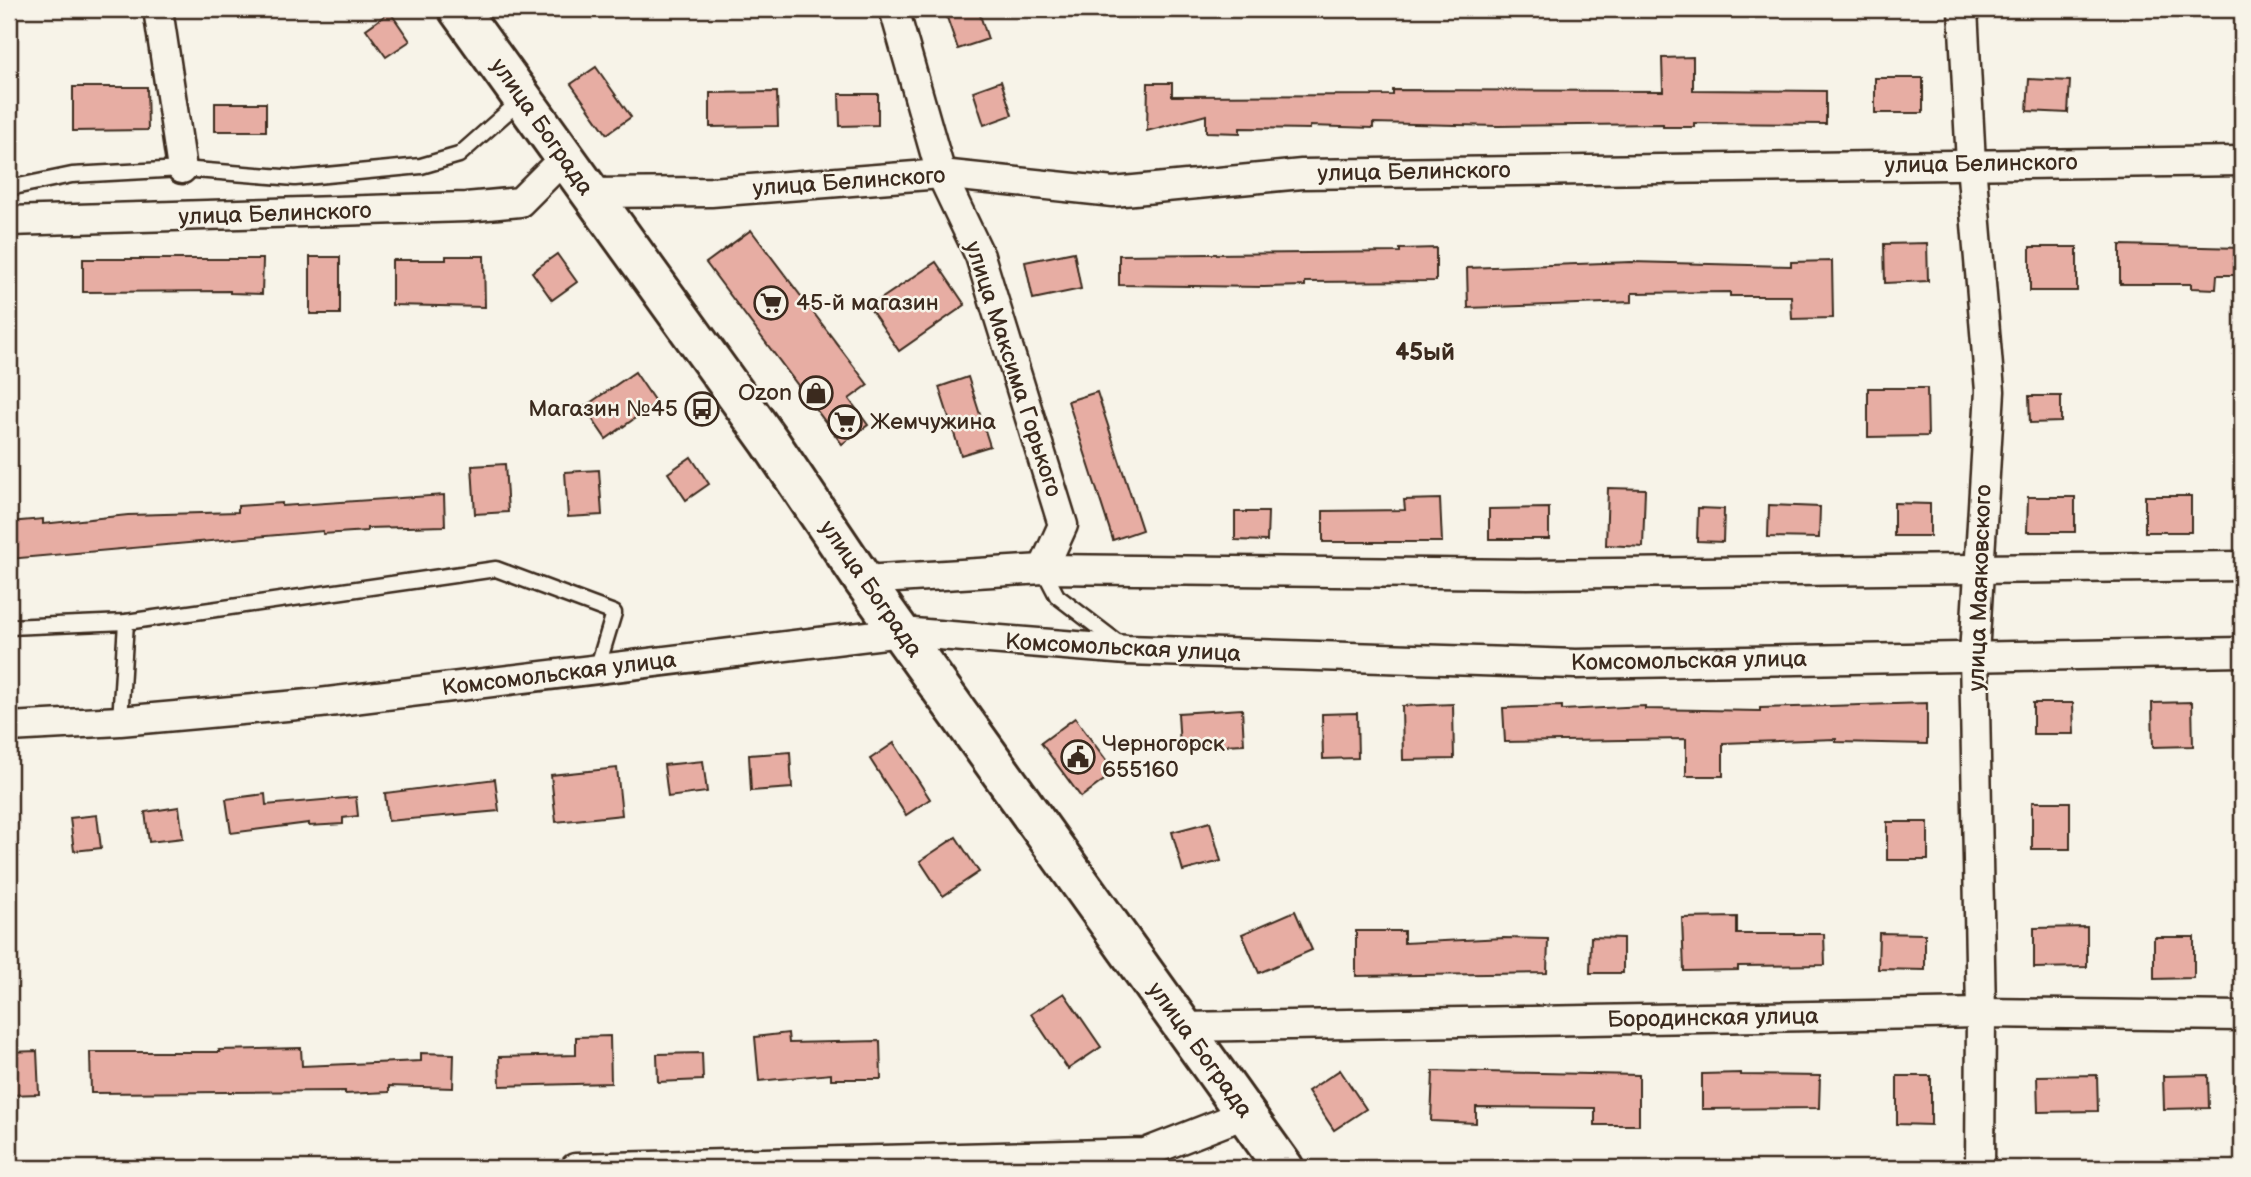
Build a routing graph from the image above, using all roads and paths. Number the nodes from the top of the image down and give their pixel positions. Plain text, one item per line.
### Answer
1 (158, 9) edge
2 (458, 9) edge
3 (894, 9) edge
4 (1962, 9) edge
5 (522, 99) junction
6 (564, 158) junction
7 (2242, 161) edge
8 (1971, 164) junction
9 (182, 169) junction
10 (941, 174) junction
11 (9, 188) edge
12 (588, 192) junction
13 (9, 221) edge
14 (2242, 566) edge
15 (1978, 568) junction
16 (1043, 569) junction
17 (863, 580) junction
18 (127, 622) junction
19 (9, 627) edge
20 (901, 632) junction
21 (1127, 650) junction
22 (2242, 652) edge
23 (1974, 655) junction
24 (597, 669) junction
25 (120, 721) junction
26 (9, 727) edge
27 (1981, 1013) junction
28 (2242, 1016) edge
29 (1183, 1027) junction
30 (1245, 1114) junction
31 (833, 1165) edge
32 (575, 1168) edge
33 (1284, 1168) edge
34 (1980, 1168) edge

1 - 9 street
2 - 5 main road, улица Бограда
3 - 10 street, улица Максима Горького
4 - 8 street, улица Маяковского
5 - 6 main road, улица Бограда
5 - 9 lane
6 - 12 main road, улица Бограда
6 - 13 street, улица Белинского
7 - 8 street, улица Белинского
8 - 10 street, улица Белинского
8 - 15 street, улица Маяковского
9 - 11 lane
10 - 12 street, улица Белинского
10 - 16 street, улица Максима Горького
12 - 17 main road, улица Бограда
14 - 15 street
15 - 16 street
15 - 23 street, улица Маяковского
16 - 17 street
16 - 21 lane
17 - 20 main road, улица Бограда
18 - 19 lane
18 - 24 lane
18 - 25 lane
20 - 21 street, Комсомольская улица
20 - 24 street, Комсомольская улица
20 - 29 main road, улица Бограда
21 - 23 street, Комсомольская улица
22 - 23 street, Комсомольская улица
23 - 27 street, улица Маяковского
24 - 25 street, Комсомольская улица
25 - 26 street, Комсомольская улица
27 - 28 street, Бородинская улица
27 - 29 street, Бородинская улица
27 - 34 street, улица Маяковского
29 - 30 main road, улица Бограда
30 - 31 street
30 - 33 main road, улица Бограда
31 - 32 street

